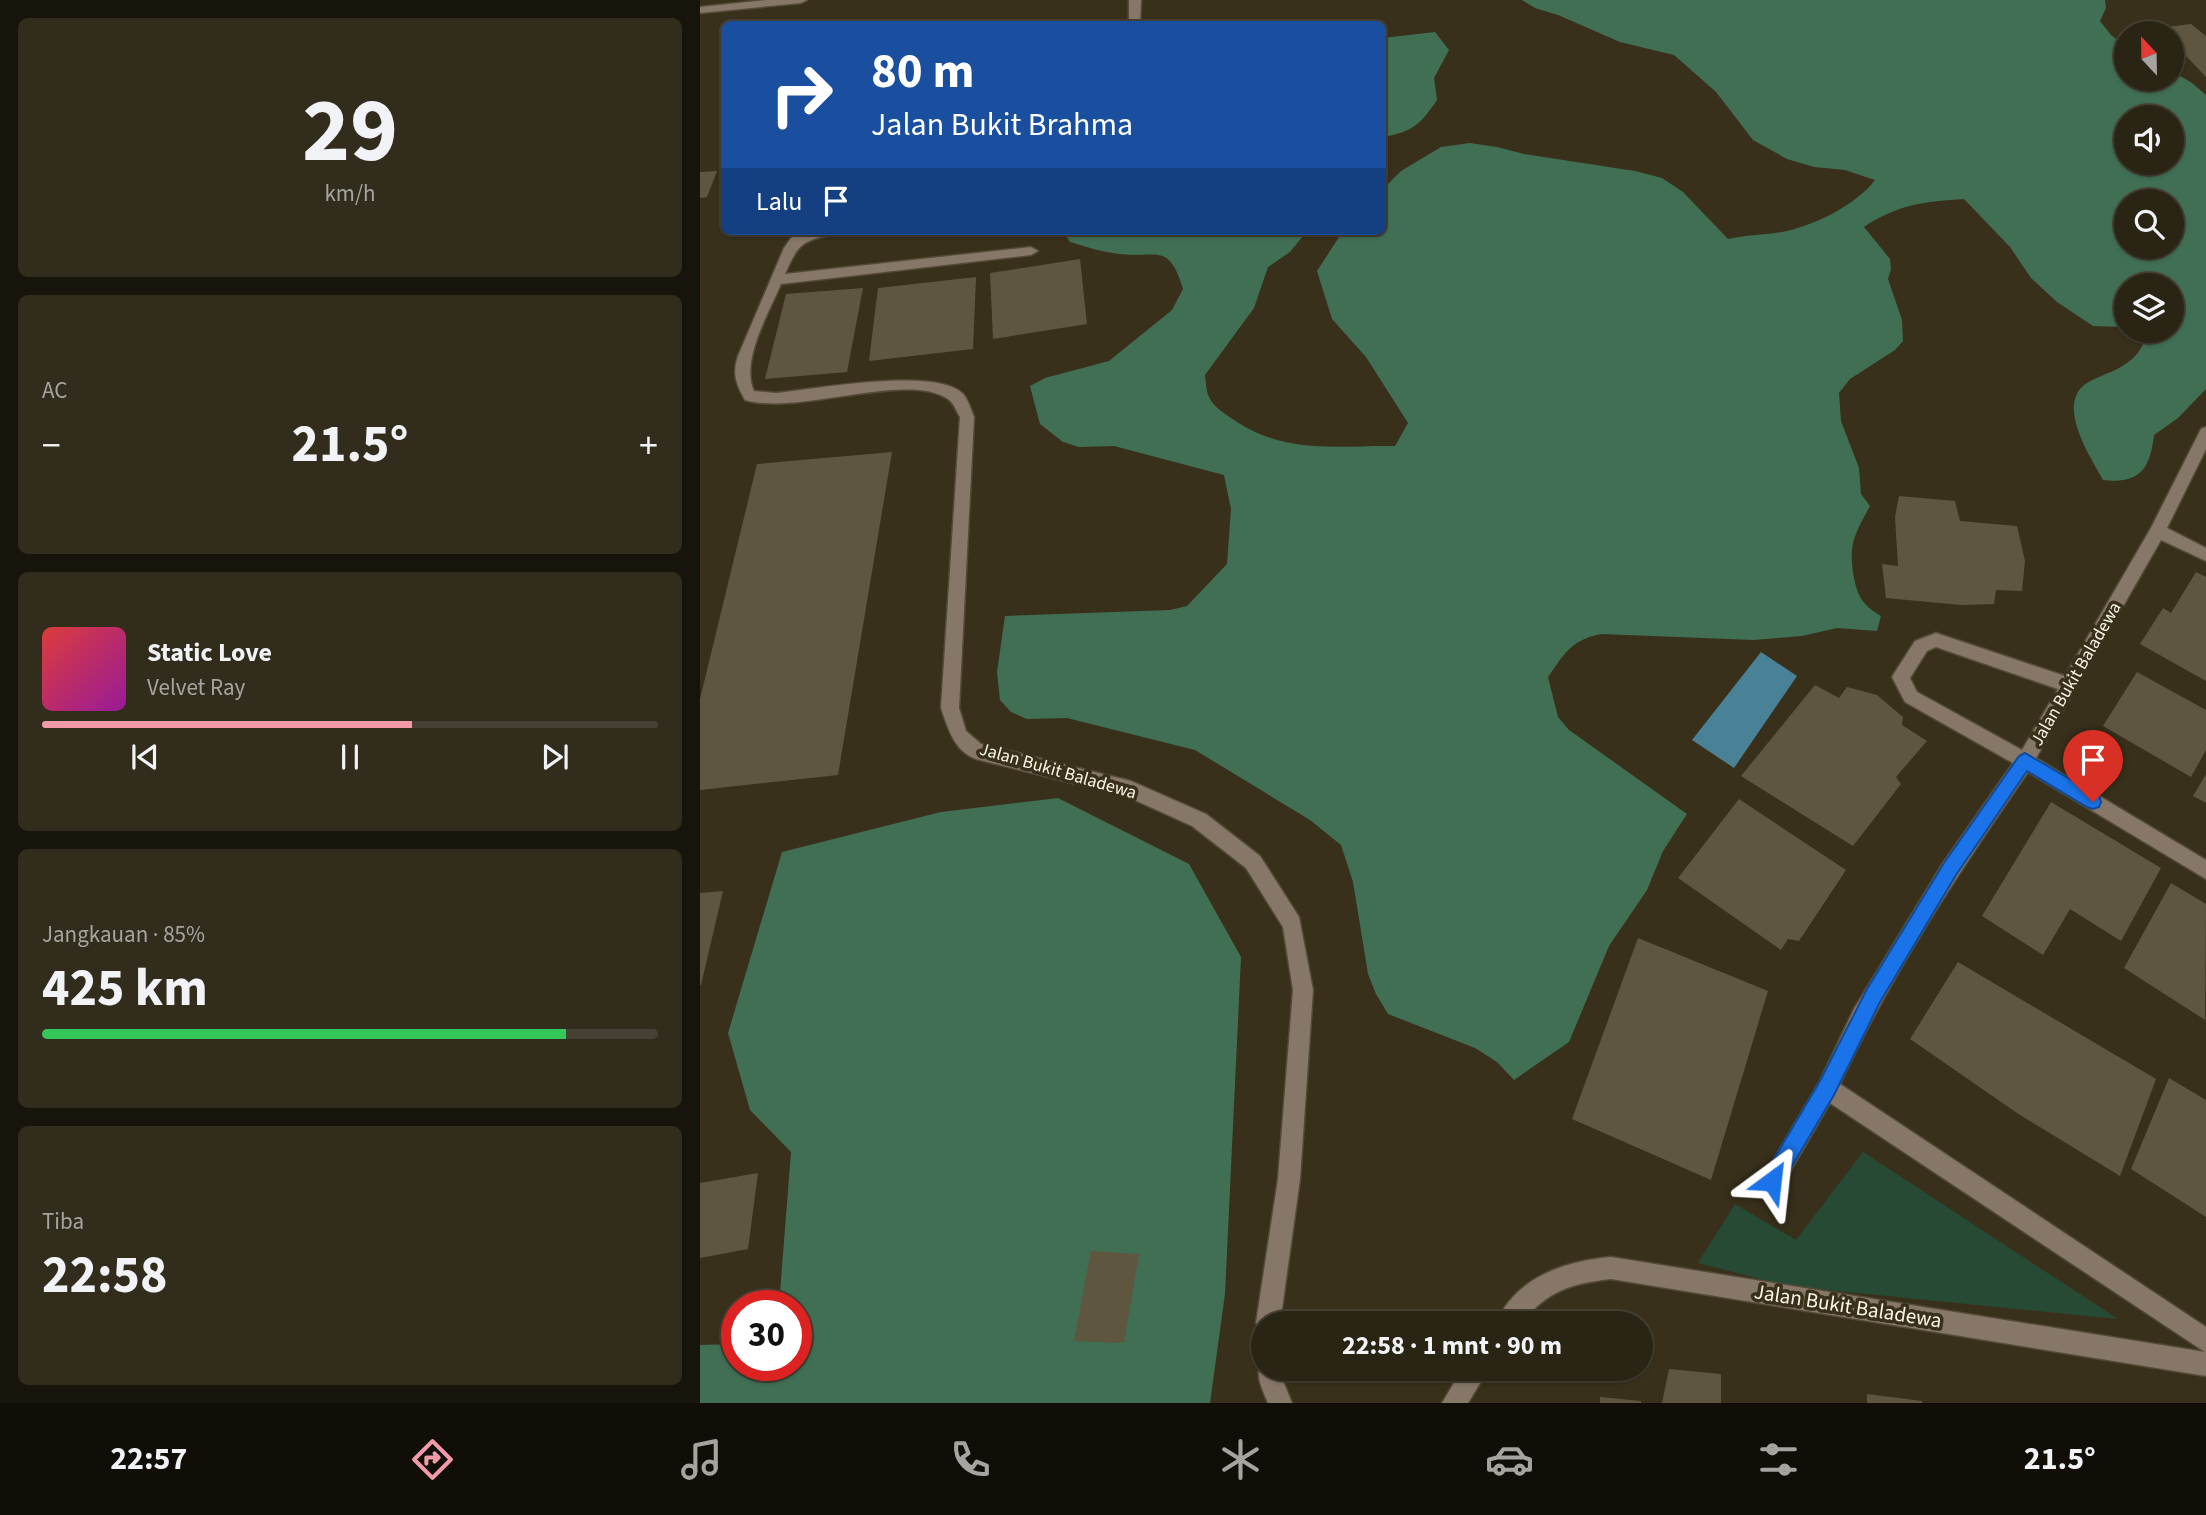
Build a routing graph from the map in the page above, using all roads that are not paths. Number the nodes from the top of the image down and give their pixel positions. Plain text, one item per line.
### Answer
1 (801, 0) edge
2 (1135, 0) edge
3 (700, 10) edge
4 (1135, 21) edge
5 (809, 235) edge
6 (1031, 251) dead end
7 (775, 280) junction
8 (2206, 433) edge
9 (2158, 531) junction
10 (2206, 555) edge
11 (2069, 685) junction
12 (2025, 761) junction
13 (2206, 870) edge
14 (1827, 1088) junction
15 (1772, 1181) dead end
16 (1270, 1311) edge
17 (1517, 1311) edge
18 (2206, 1341) edge
19 (2206, 1364) edge
20 (1271, 1381) edge
21 (1468, 1381) edge
22 (1280, 1403) edge
23 (1454, 1403) edge

1 - 3 street
2 - 4 street
5 - 7 street, Jalan Bukit Baladewa
6 - 7 street
7 - 16 street, Jalan Bukit Baladewa
8 - 9 street, Jalan Bukit Baladewa
9 - 10 street
9 - 11 street, Jalan Bukit Baladewa
11 - 12 street, Jalan Bukit Baladewa
11 - 12 street
12 - 13 street
12 - 14 street, Jalan Bukit Baladewa
14 - 15 street, Jalan Bukit Baladewa
14 - 18 street
17 - 19 street, Jalan Bukit Baladewa
20 - 22 street
21 - 23 street

